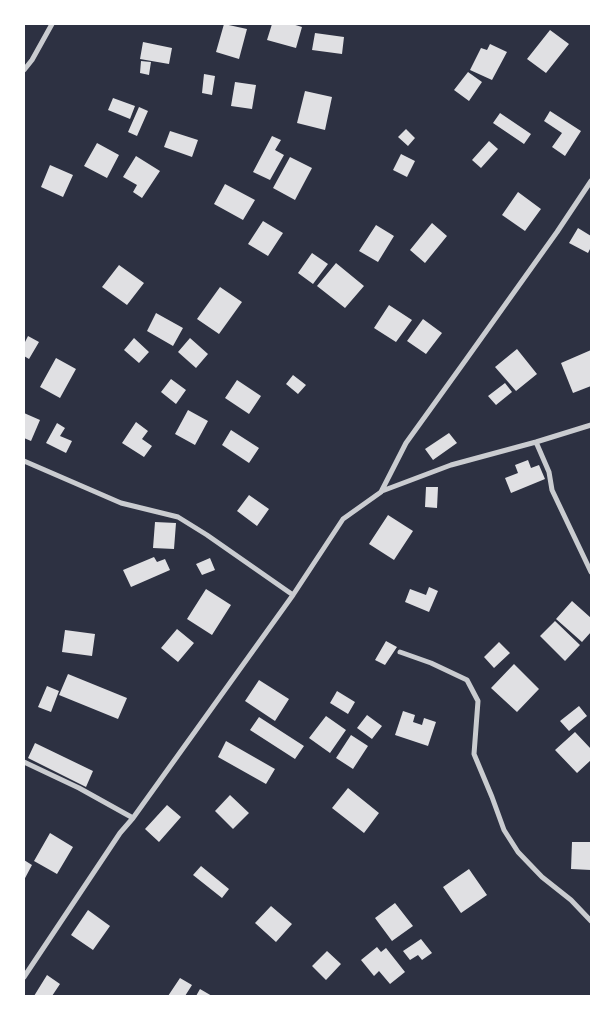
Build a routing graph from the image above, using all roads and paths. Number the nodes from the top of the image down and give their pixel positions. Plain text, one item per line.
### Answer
1 (52, 24) edge
2 (24, 70) edge
3 (591, 181) edge
4 (591, 424) edge
5 (536, 442) junction
6 (24, 461) edge
7 (381, 492) junction
8 (591, 572) edge
9 (293, 595) junction
10 (400, 652) dead end
11 (24, 762) edge
12 (133, 818) junction
13 (591, 921) edge
14 (24, 977) edge

1 - 2 street
3 - 7 street
4 - 5 street
5 - 7 street
5 - 8 street
6 - 9 street
7 - 9 street
9 - 12 street
10 - 13 street
11 - 12 street
12 - 14 street

